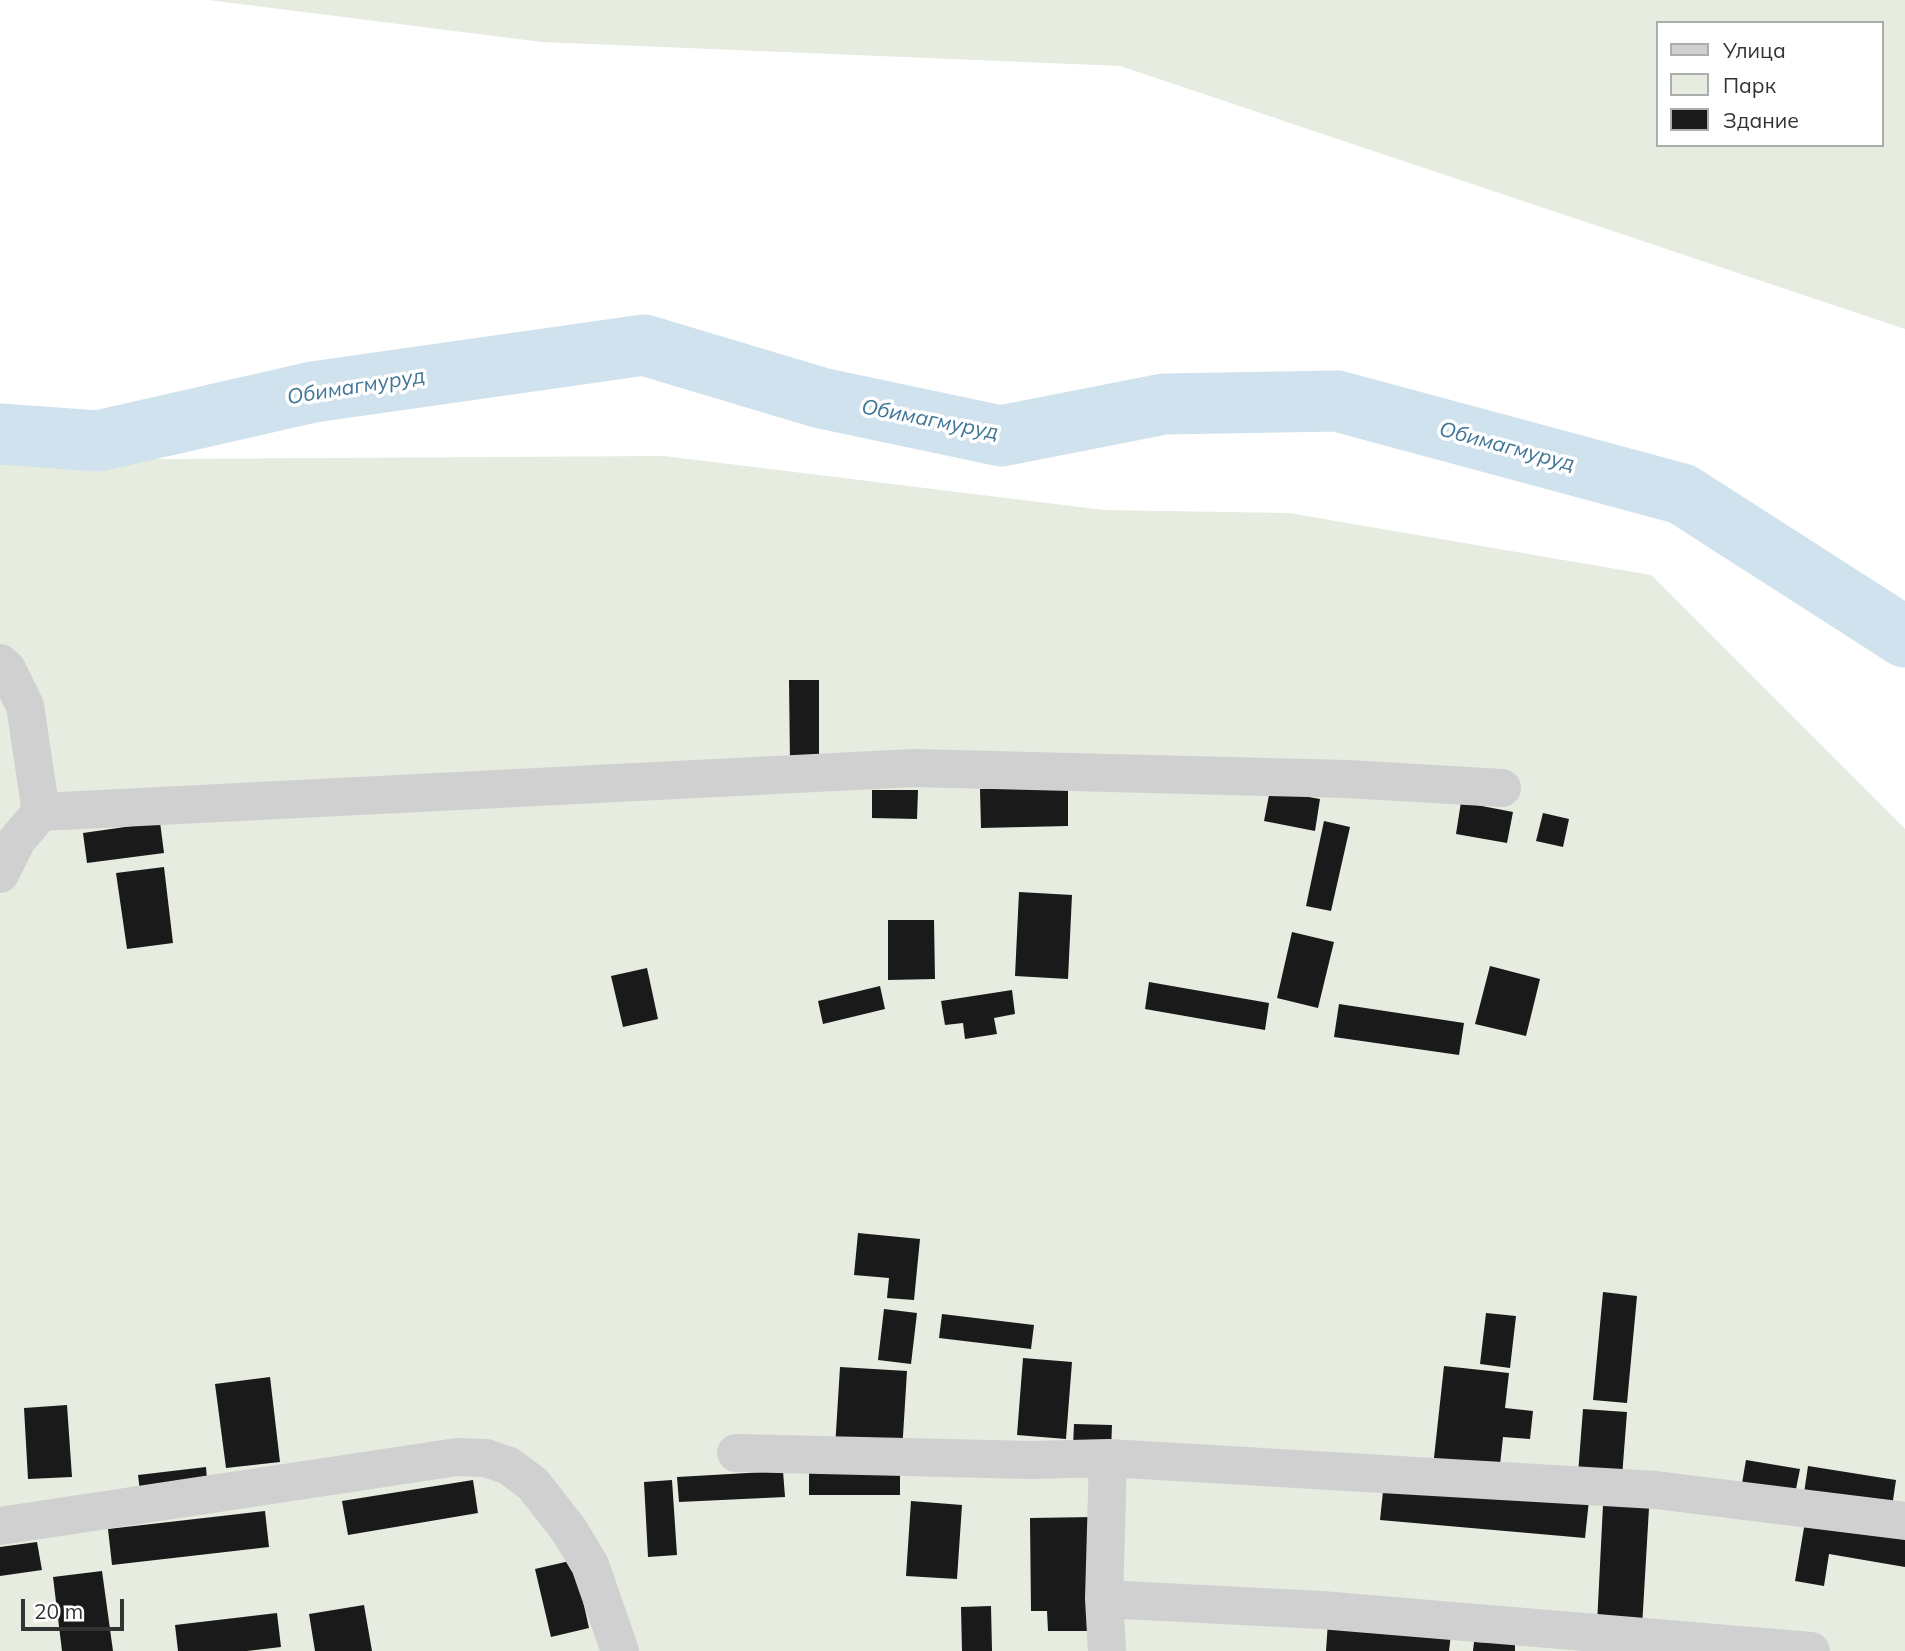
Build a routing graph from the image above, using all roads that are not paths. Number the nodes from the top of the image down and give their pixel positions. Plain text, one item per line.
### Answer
1 (0, 663) edge
2 (1502, 788) dead end
3 (41, 812) junction
4 (0, 874) edge
5 (736, 1453) dead end
6 (1108, 1458) junction
7 (1905, 1521) edge
8 (0, 1526) edge
9 (1104, 1599) junction
10 (620, 1651) edge
11 (1107, 1651) edge
12 (1811, 1651) edge

1 - 3 lane
2 - 3 lane
3 - 4 lane
5 - 6 lane
6 - 7 lane
6 - 9 lane
8 - 10 lane
9 - 11 lane
9 - 12 lane

